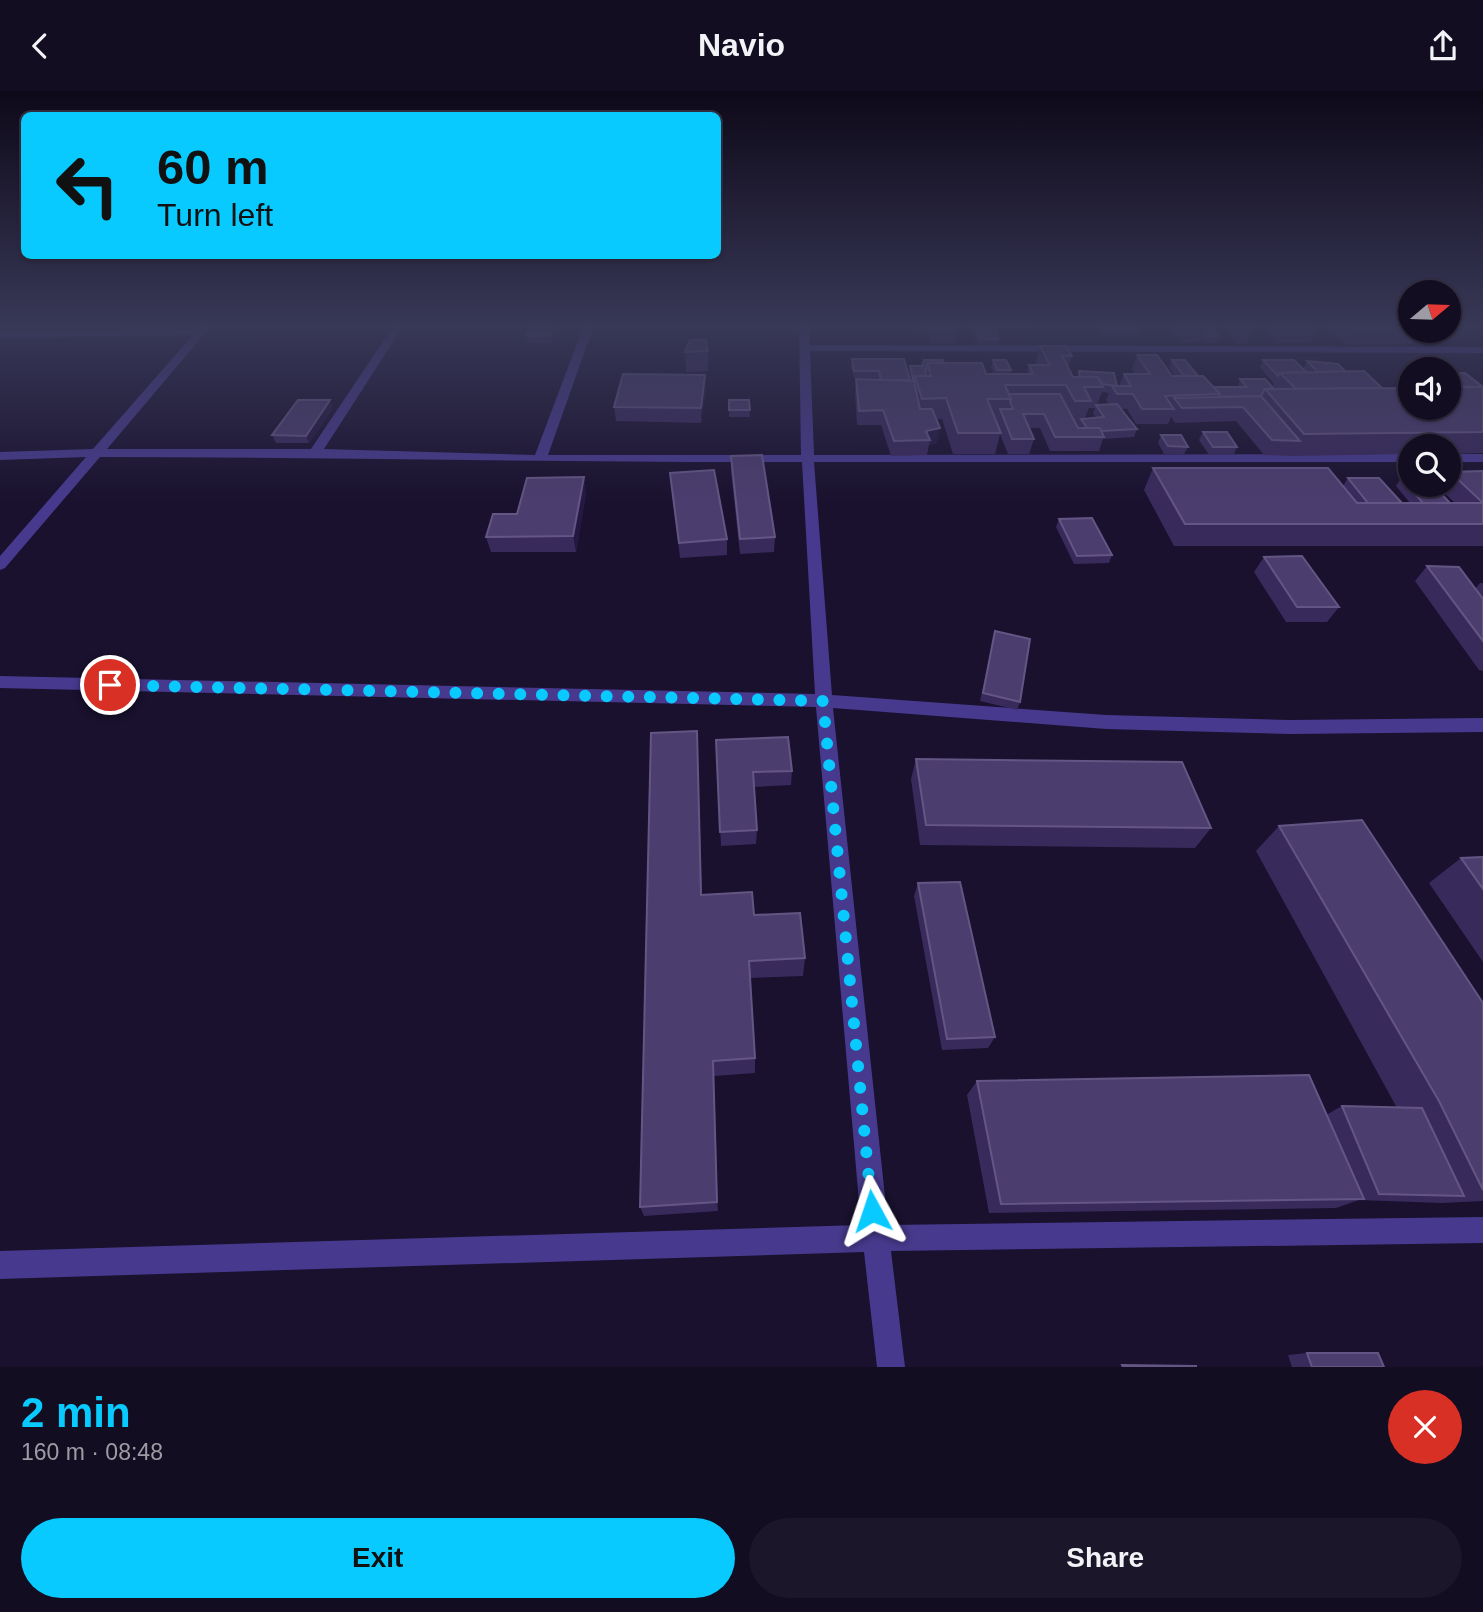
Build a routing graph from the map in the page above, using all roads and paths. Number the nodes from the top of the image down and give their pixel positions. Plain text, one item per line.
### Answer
1 (155, 385) edge
2 (359, 385) edge
3 (567, 385) edge
4 (805, 385) edge
5 (96, 453) junction
6 (315, 453) junction
7 (0, 456) edge
8 (1461, 458) edge
9 (1483, 458) edge
10 (540, 459) junction
11 (807, 459) junction
12 (1398, 459) edge
13 (0, 565) edge
14 (0, 682) edge
15 (823, 701) junction
16 (1483, 725) edge
17 (1483, 1230) edge
18 (875, 1238) junction
19 (0, 1265) edge
20 (891, 1367) edge

1 - 5 street
2 - 6 street
3 - 10 street
4 - 11 street
5 - 6 street
5 - 7 street
5 - 13 street
6 - 10 street
8 - 9 street
10 - 11 street
11 - 12 street
11 - 15 street
14 - 15 street
15 - 16 street
15 - 18 street
17 - 18 street
18 - 19 street
18 - 20 street

